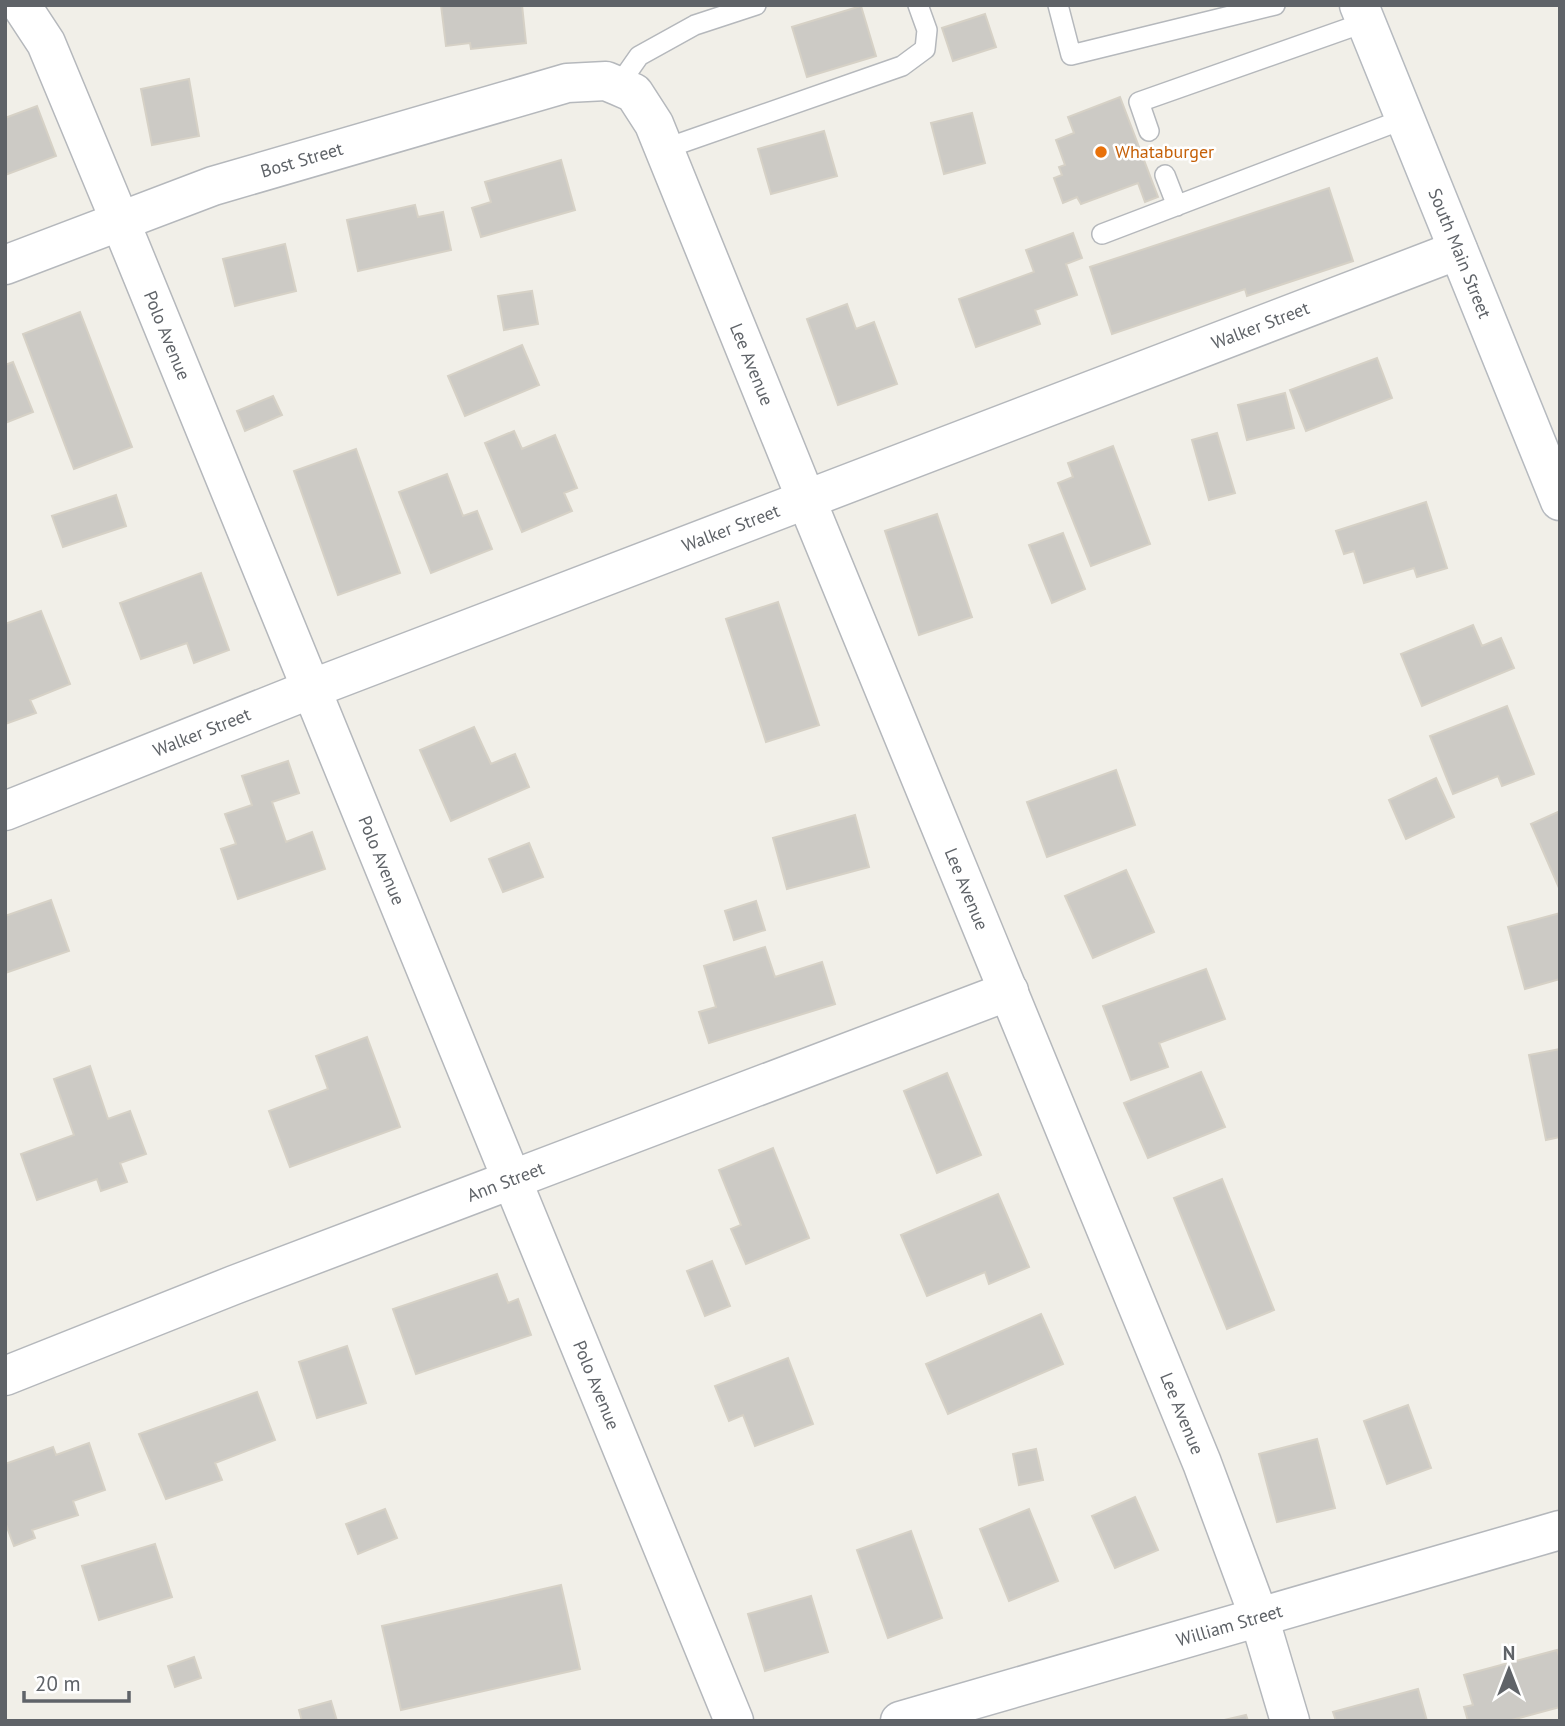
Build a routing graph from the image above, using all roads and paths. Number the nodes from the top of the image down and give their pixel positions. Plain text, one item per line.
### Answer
1 (21, 5) edge
2 (756, 5) edge
3 (918, 5) edge
4 (1058, 5) edge
5 (1275, 5) edge
6 (1362, 14) edge
7 (612, 83) junction
8 (1404, 118) junction
9 (1149, 131) dead end
10 (664, 149) junction
11 (1166, 175) dead end
12 (1177, 206) junction
13 (120, 220) junction
14 (1102, 234) dead end
15 (1458, 250) junction
16 (5, 265) edge
17 (806, 499) junction
18 (1560, 501) edge
19 (311, 689) junction
20 (5, 811) edge
21 (1009, 992) junction
22 (512, 1180) junction
23 (5, 1376) edge
24 (1560, 1530) edge
25 (1259, 1617) junction
26 (734, 1721) edge
27 (900, 1721) edge
28 (1290, 1721) edge

1 - 13 street, Polo Avenue
2 - 7 lane
3 - 10 lane
4 - 5 lane
6 - 8 street, South Main Street
6 - 9 lane
7 - 10 street, Lee Avenue
7 - 13 street, Bost Street
8 - 12 lane
8 - 15 street, South Main Street
10 - 17 street, Lee Avenue
11 - 12 lane
12 - 14 lane
13 - 16 street, Bost Street
13 - 19 street, Polo Avenue
15 - 17 street, Walker Street
15 - 18 street, South Main Street
17 - 19 street, Walker Street
17 - 21 street, Lee Avenue
19 - 20 street, Walker Street
19 - 22 street, Polo Avenue
21 - 22 street, Ann Street
21 - 25 street, Lee Avenue
22 - 23 street, Ann Street
22 - 26 street, Polo Avenue
24 - 25 street, William Street
25 - 27 street, William Street
25 - 28 street, Lee Avenue

